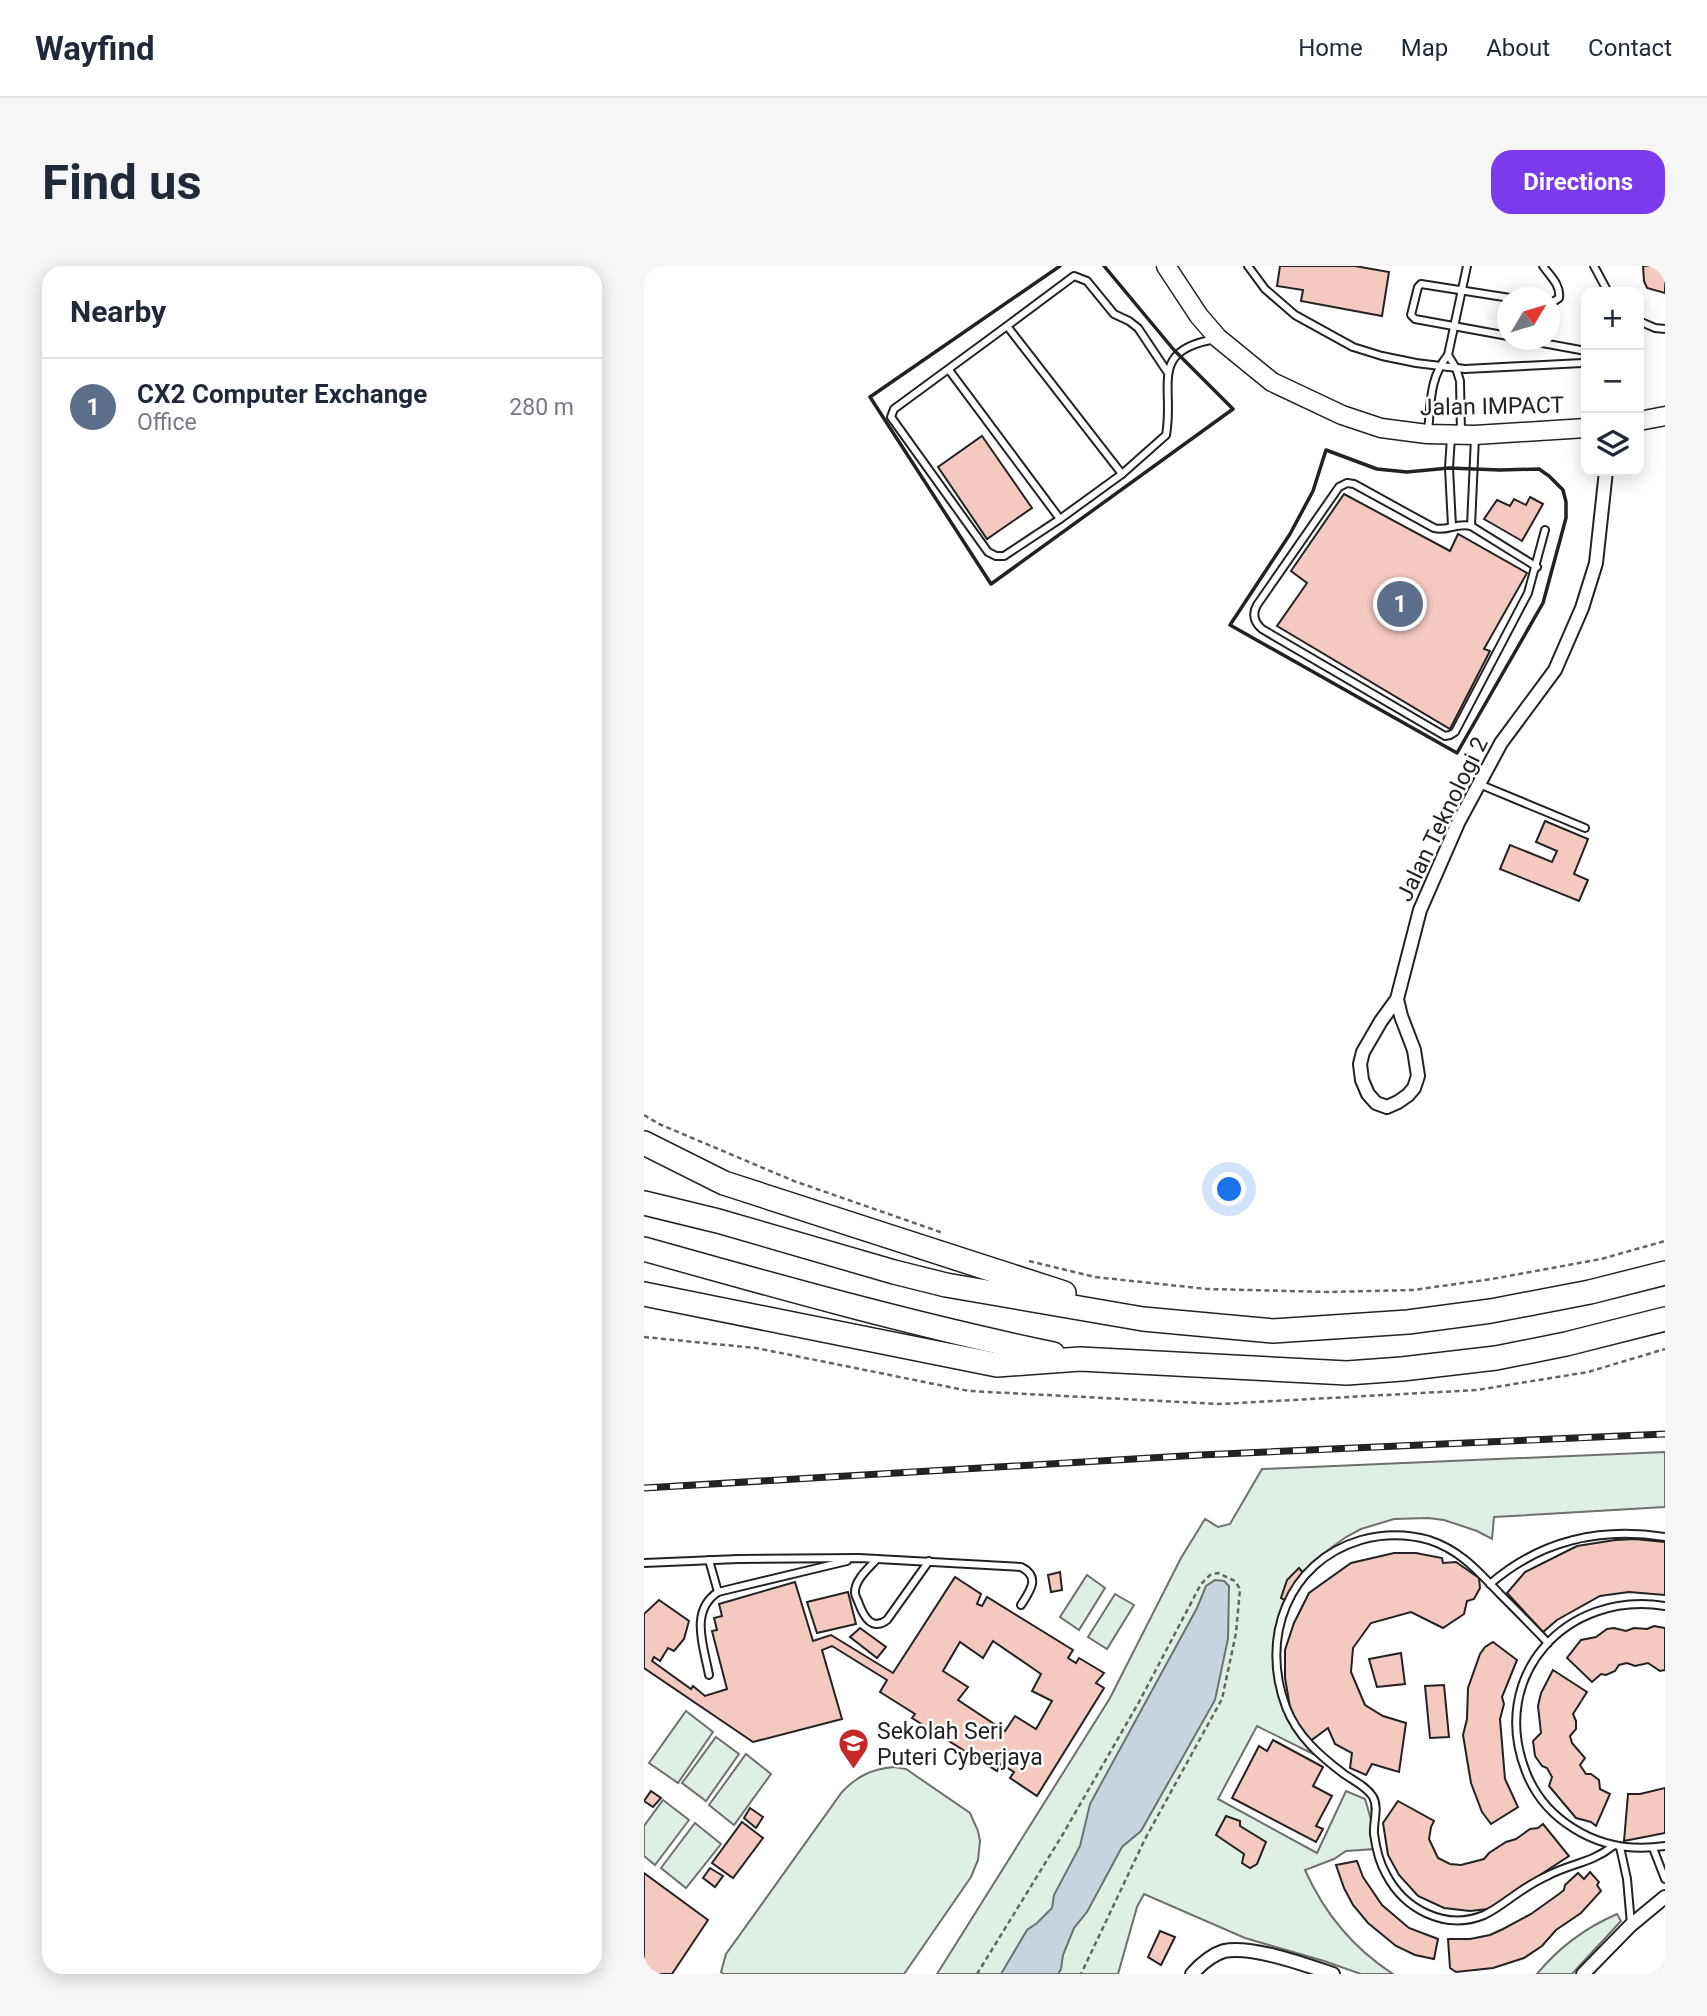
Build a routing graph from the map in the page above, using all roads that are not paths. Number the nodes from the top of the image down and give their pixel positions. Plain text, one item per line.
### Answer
1 (1166, 266) edge
2 (1248, 266) edge
3 (1467, 266) edge
4 (1543, 266) edge
5 (1594, 266) edge
6 (1558, 287) edge
7 (1605, 287) edge
8 (1462, 289) junction
9 (1497, 296) edge
10 (1644, 323) edge
11 (1007, 326) junction
12 (1454, 327) junction
13 (1665, 329) edge
14 (1497, 334) edge
15 (1218, 338) junction
16 (1560, 346) edge
17 (1581, 350) edge
18 (1448, 355) junction
19 (1581, 363) edge
20 (1439, 366) junction
21 (1456, 368) junction
22 (948, 370) junction
23 (1168, 373) junction
24 (1665, 416) edge
25 (1644, 420) edge
26 (1581, 428) edge
27 (1427, 434) junction
28 (1462, 435) junction
29 (1122, 474) junction
30 (1605, 476) edge
31 (1060, 519) junction
32 (1452, 526) junction
33 (1471, 526) junction
34 (1545, 530) dead end
35 (1536, 567) junction
36 (1479, 784) junction
37 (1585, 828) dead end
38 (1397, 999) junction
39 (644, 1143) edge
40 (644, 1203) edge
41 (644, 1249) edge
42 (1665, 1273) edge
43 (644, 1294) edge
44 (1143, 1319) junction
45 (1665, 1319) edge
46 (1080, 1359) junction
47 (1665, 1537) edge
48 (859, 1558) junction
49 (877, 1559) junction
50 (709, 1560) junction
51 (929, 1561) junction
52 (644, 1563) edge
53 (1490, 1584) junction
54 (718, 1592) junction
55 (1021, 1605) dead end
56 (1665, 1606) edge
57 (1548, 1643) junction
58 (709, 1675) dead end
59 (1617, 1846) junction
60 (1665, 1846) edge
61 (1653, 1848) junction
62 (1665, 1879) edge
63 (1665, 1897) edge
64 (1631, 1926) junction
65 (1192, 1974) edge
66 (1333, 1974) edge
67 (1583, 1974) edge

1 - 15 street, Jalan IMPACT
2 - 20 lane
3 - 8 lane
4 - 6 lane
5 - 7 lane
8 - 9 lane
8 - 12 lane
8 - 12 lane
10 - 13 lane
11 - 22 lane
11 - 23 lane
11 - 29 lane
12 - 14 lane
12 - 18 lane
15 - 23 lane
15 - 27 street, Jalan IMPACT
16 - 17 lane
18 - 20 lane
18 - 21 lane
19 - 21 lane
20 - 21 lane
20 - 27 lane
21 - 28 lane
22 - 31 lane
22 - 31 lane
23 - 29 lane
24 - 25 street
26 - 28 street, Jalan IMPACT
27 - 28 street, Jalan IMPACT
28 - 32 lane
28 - 33 lane
29 - 31 lane
30 - 36 street, Jalan Teknologi 2
32 - 33 lane
32 - 35 lane
33 - 35 lane
34 - 35 lane
36 - 37 lane
36 - 38 street, Jalan Teknologi 2
38 - 38 street, Jalan Teknologi 2
39 - 44 highway
40 - 44 highway
41 - 46 highway
42 - 44 highway
43 - 46 highway
45 - 46 highway
47 - 53 lane
48 - 49 lane
48 - 50 lane
48 - 54 lane
49 - 51 lane
49 - 51 lane
50 - 52 lane
50 - 54 lane
51 - 55 lane
53 - 57 lane
53 - 59 lane
54 - 58 lane
56 - 57 lane
57 - 59 lane
59 - 61 lane
59 - 64 lane
60 - 61 lane
61 - 62 lane
63 - 64 street
64 - 67 street
65 - 66 street

